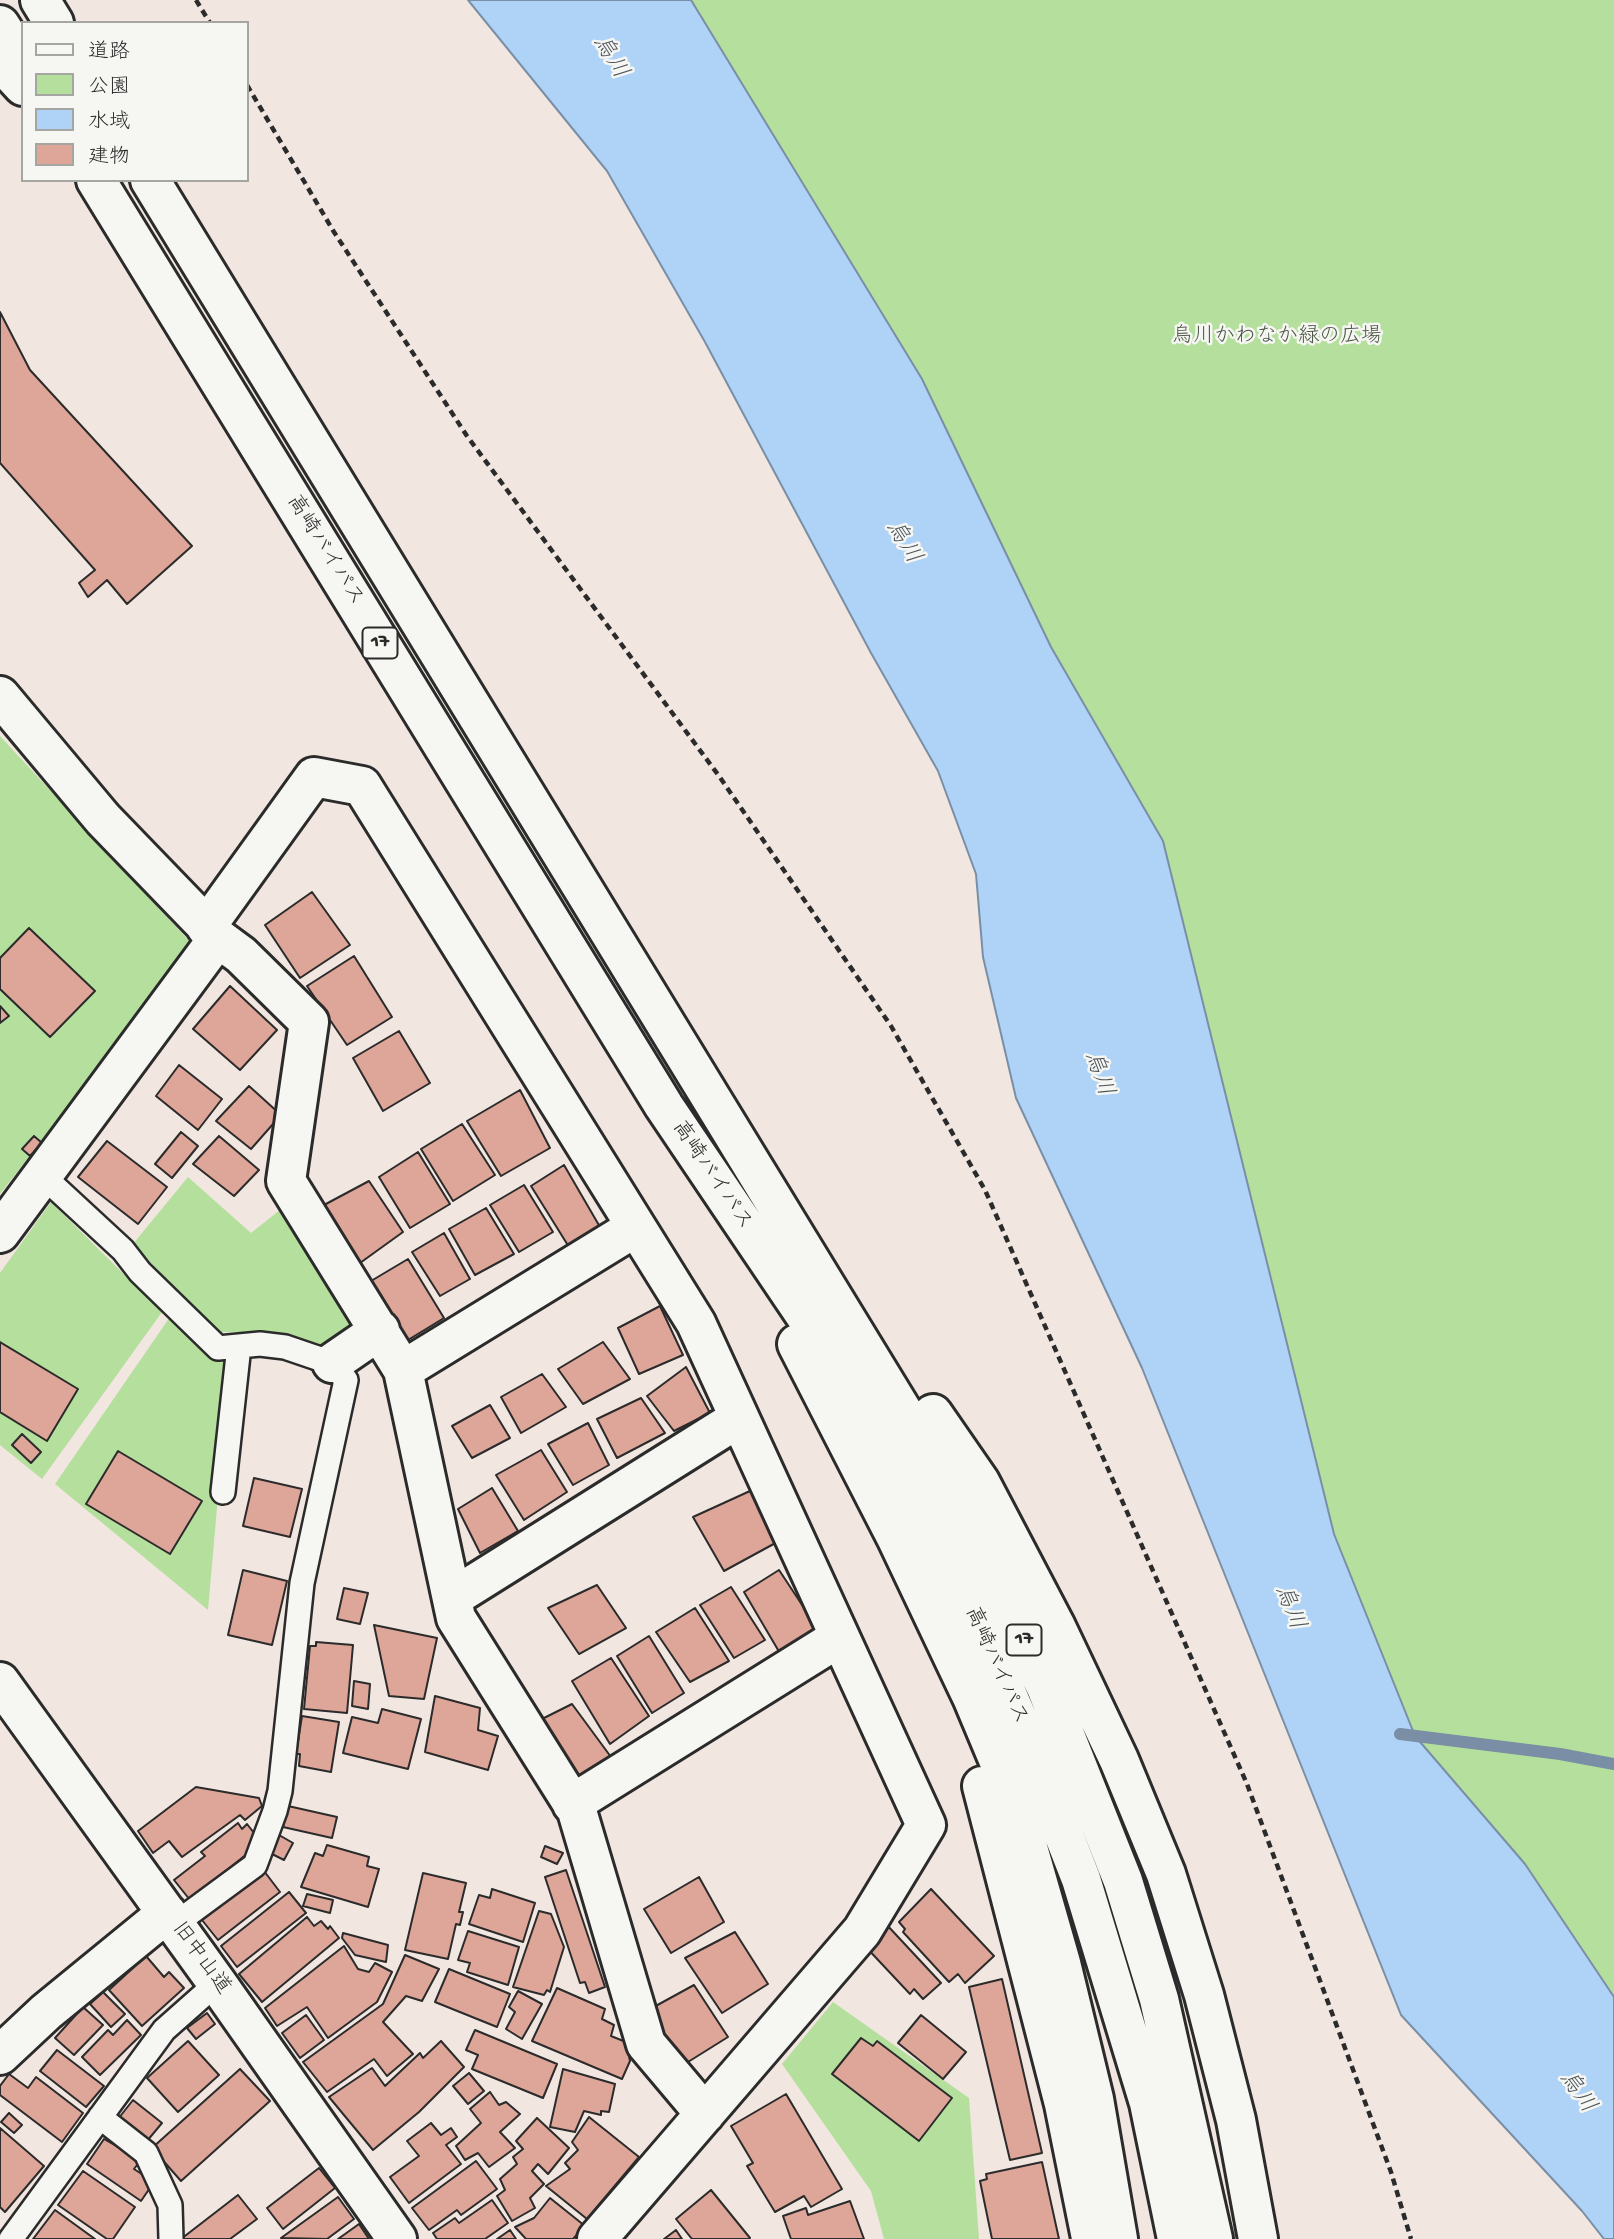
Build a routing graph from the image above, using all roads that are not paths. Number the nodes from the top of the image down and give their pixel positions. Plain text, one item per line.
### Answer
1 (40, 0) edge
2 (53, 21) edge
3 (0, 25) edge
4 (21, 58) edge
5 (0, 61) edge
6 (21, 84) edge
7 (97, 182) edge
8 (151, 182) edge
9 (0, 696) edge
10 (212, 932) junction
11 (711, 1093) junction
12 (664, 1106) junction
13 (43, 1176) junction
14 (636, 1227) junction
15 (0, 1233) edge
16 (380, 1330) junction
17 (239, 1346) junction
18 (332, 1363) junction
19 (403, 1370) junction
20 (739, 1418) junction
21 (223, 1492) dead end
22 (897, 1539) junction
23 (452, 1598) junction
24 (840, 1637) junction
25 (0, 1682) edge
26 (572, 1804) junction
27 (171, 1919) junction
28 (217, 1983) junction
29 (0, 2055) edge
30 (705, 2114) junction
31 (100, 2117) junction
32 (11, 2239) edge
33 (171, 2239) edge
34 (397, 2239) edge
35 (597, 2239) edge
36 (1091, 2239) edge
37 (1118, 2239) edge
38 (1177, 2239) edge
39 (1213, 2239) edge
40 (1258, 2239) edge

1 - 2 main road
3 - 4 main road
5 - 6 main road
7 - 12 main road, 高崎バイパス / 17
8 - 11 main road, 高崎バイパス / 17
9 - 10 main road
10 - 13 main road
10 - 14 main road
10 - 16 main road
11 - 39 main road, 高崎バイパス / 17
11 - 40 main road
12 - 22 main road
12 - 38 main road, 高崎バイパス / 17
13 - 15 main road
13 - 17 lane
14 - 19 main road
14 - 20 main road
16 - 18 main road
16 - 19 main road
17 - 18 lane
17 - 21 lane
18 - 27 lane
19 - 23 main road
20 - 23 main road
20 - 24 main road
22 - 36 main road
22 - 37 main road
23 - 26 main road
24 - 26 main road
24 - 30 main road
25 - 27 main road, 旧中山道
26 - 30 main road
27 - 28 main road, 旧中山道
27 - 29 main road
28 - 31 lane
28 - 34 main road, 旧中山道
30 - 35 main road
31 - 32 lane
31 - 33 lane

